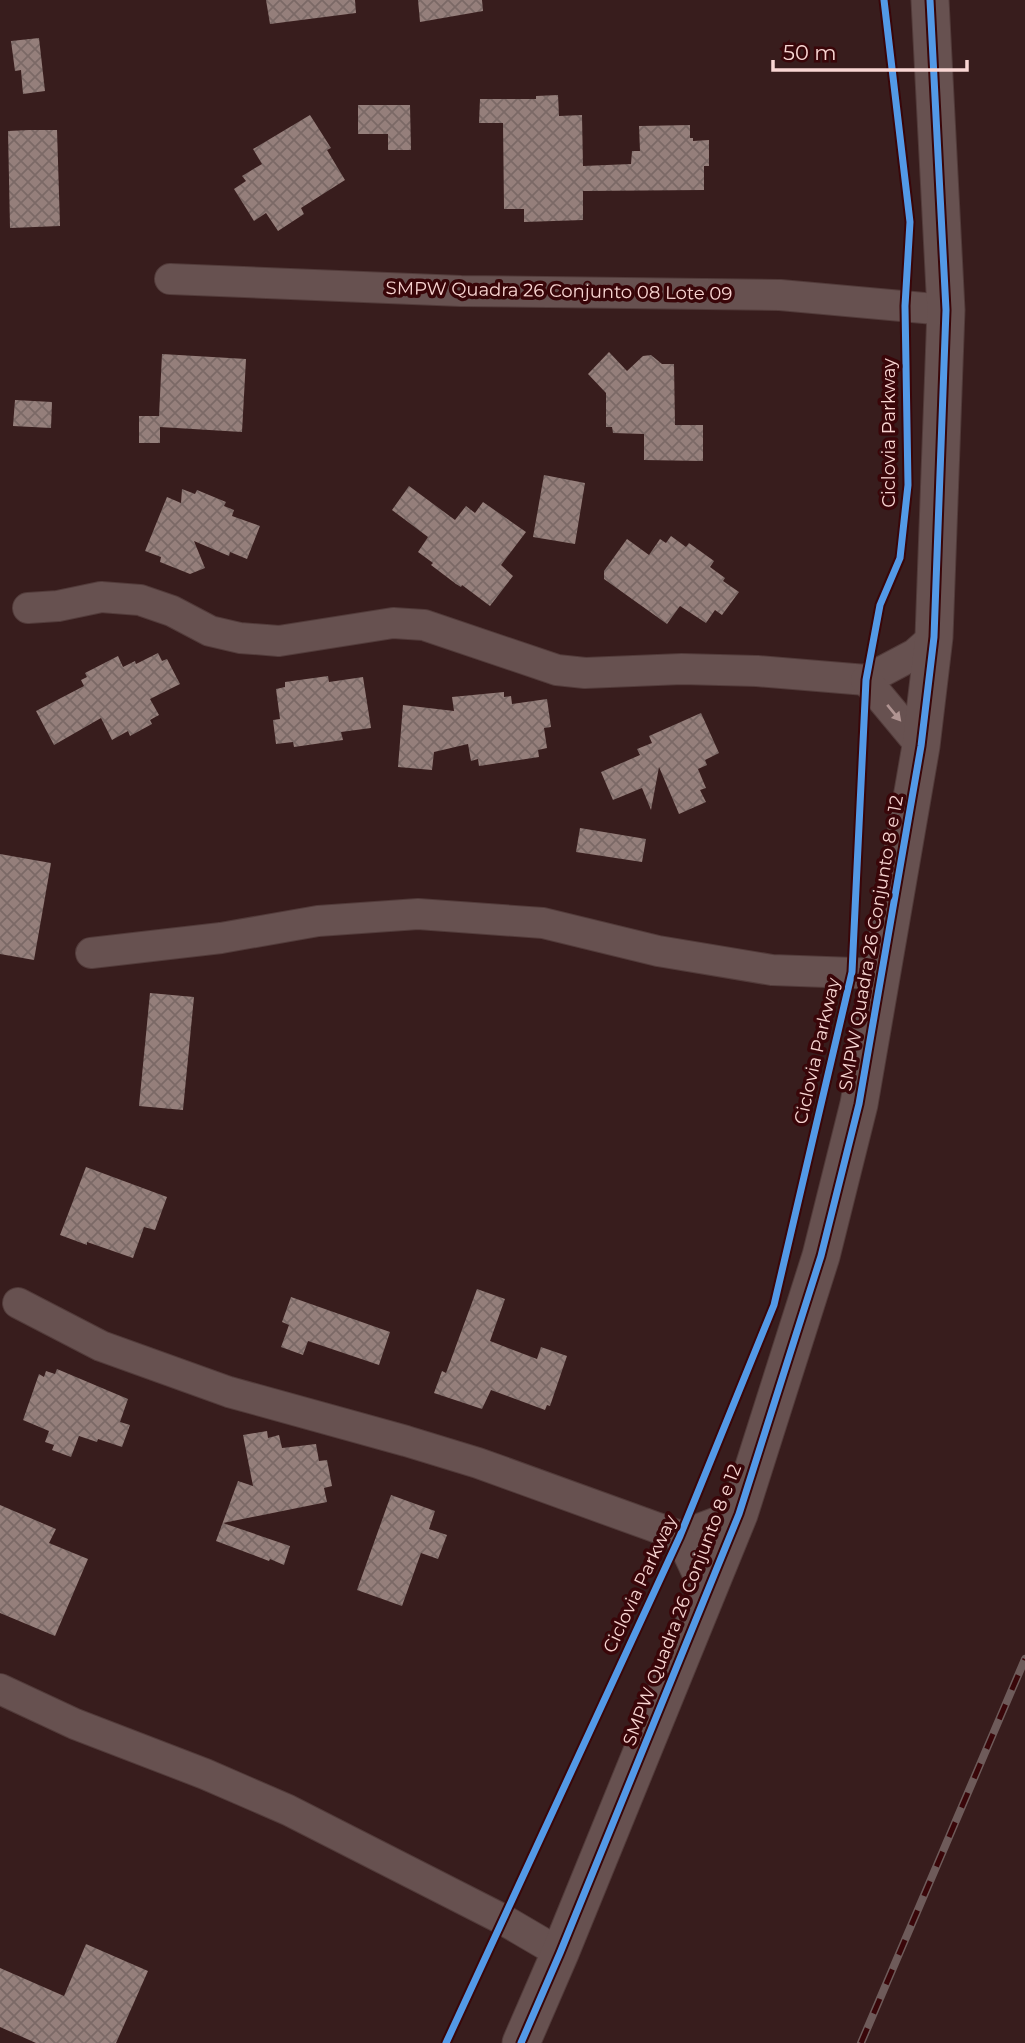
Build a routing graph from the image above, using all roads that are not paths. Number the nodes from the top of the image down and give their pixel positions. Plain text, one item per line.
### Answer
1 (929, 0) edge
2 (170, 279) dead end
3 (946, 310) junction
4 (28, 608) dead end
5 (934, 638) junction
6 (866, 680) junction
7 (921, 746) junction
8 (91, 953) dead end
9 (881, 974) junction
10 (18, 1303) dead end
11 (739, 1514) junction
12 (680, 1536) junction
13 (706, 1592) junction
14 (0, 1689) edge
15 (560, 1953) junction
16 (520, 2043) edge

1 - 3 street, SMPW Quadra 26 Conjunto 8 e 12
2 - 3 street, SMPW Quadra 26 Conjunto 08 Lote 09
3 - 5 street, SMPW Quadra 26 Conjunto 8 e 12
4 - 6 street
5 - 6 street
5 - 7 street, SMPW Quadra 26 Conjunto 8 e 12
6 -> 7 street
7 - 9 street, SMPW Quadra 26 Conjunto 8 e 12
8 - 9 street
9 - 11 street, SMPW Quadra 26 Conjunto 8 e 12
10 - 12 street
11 - 12 street
11 - 13 street, SMPW Quadra 26 Conjunto 8 e 12
12 - 13 street
13 - 15 street, SMPW Quadra 26 Conjunto 8 e 12
14 - 15 street
15 - 16 street, SMPW Quadra 26 Conjunto 8 e 12

